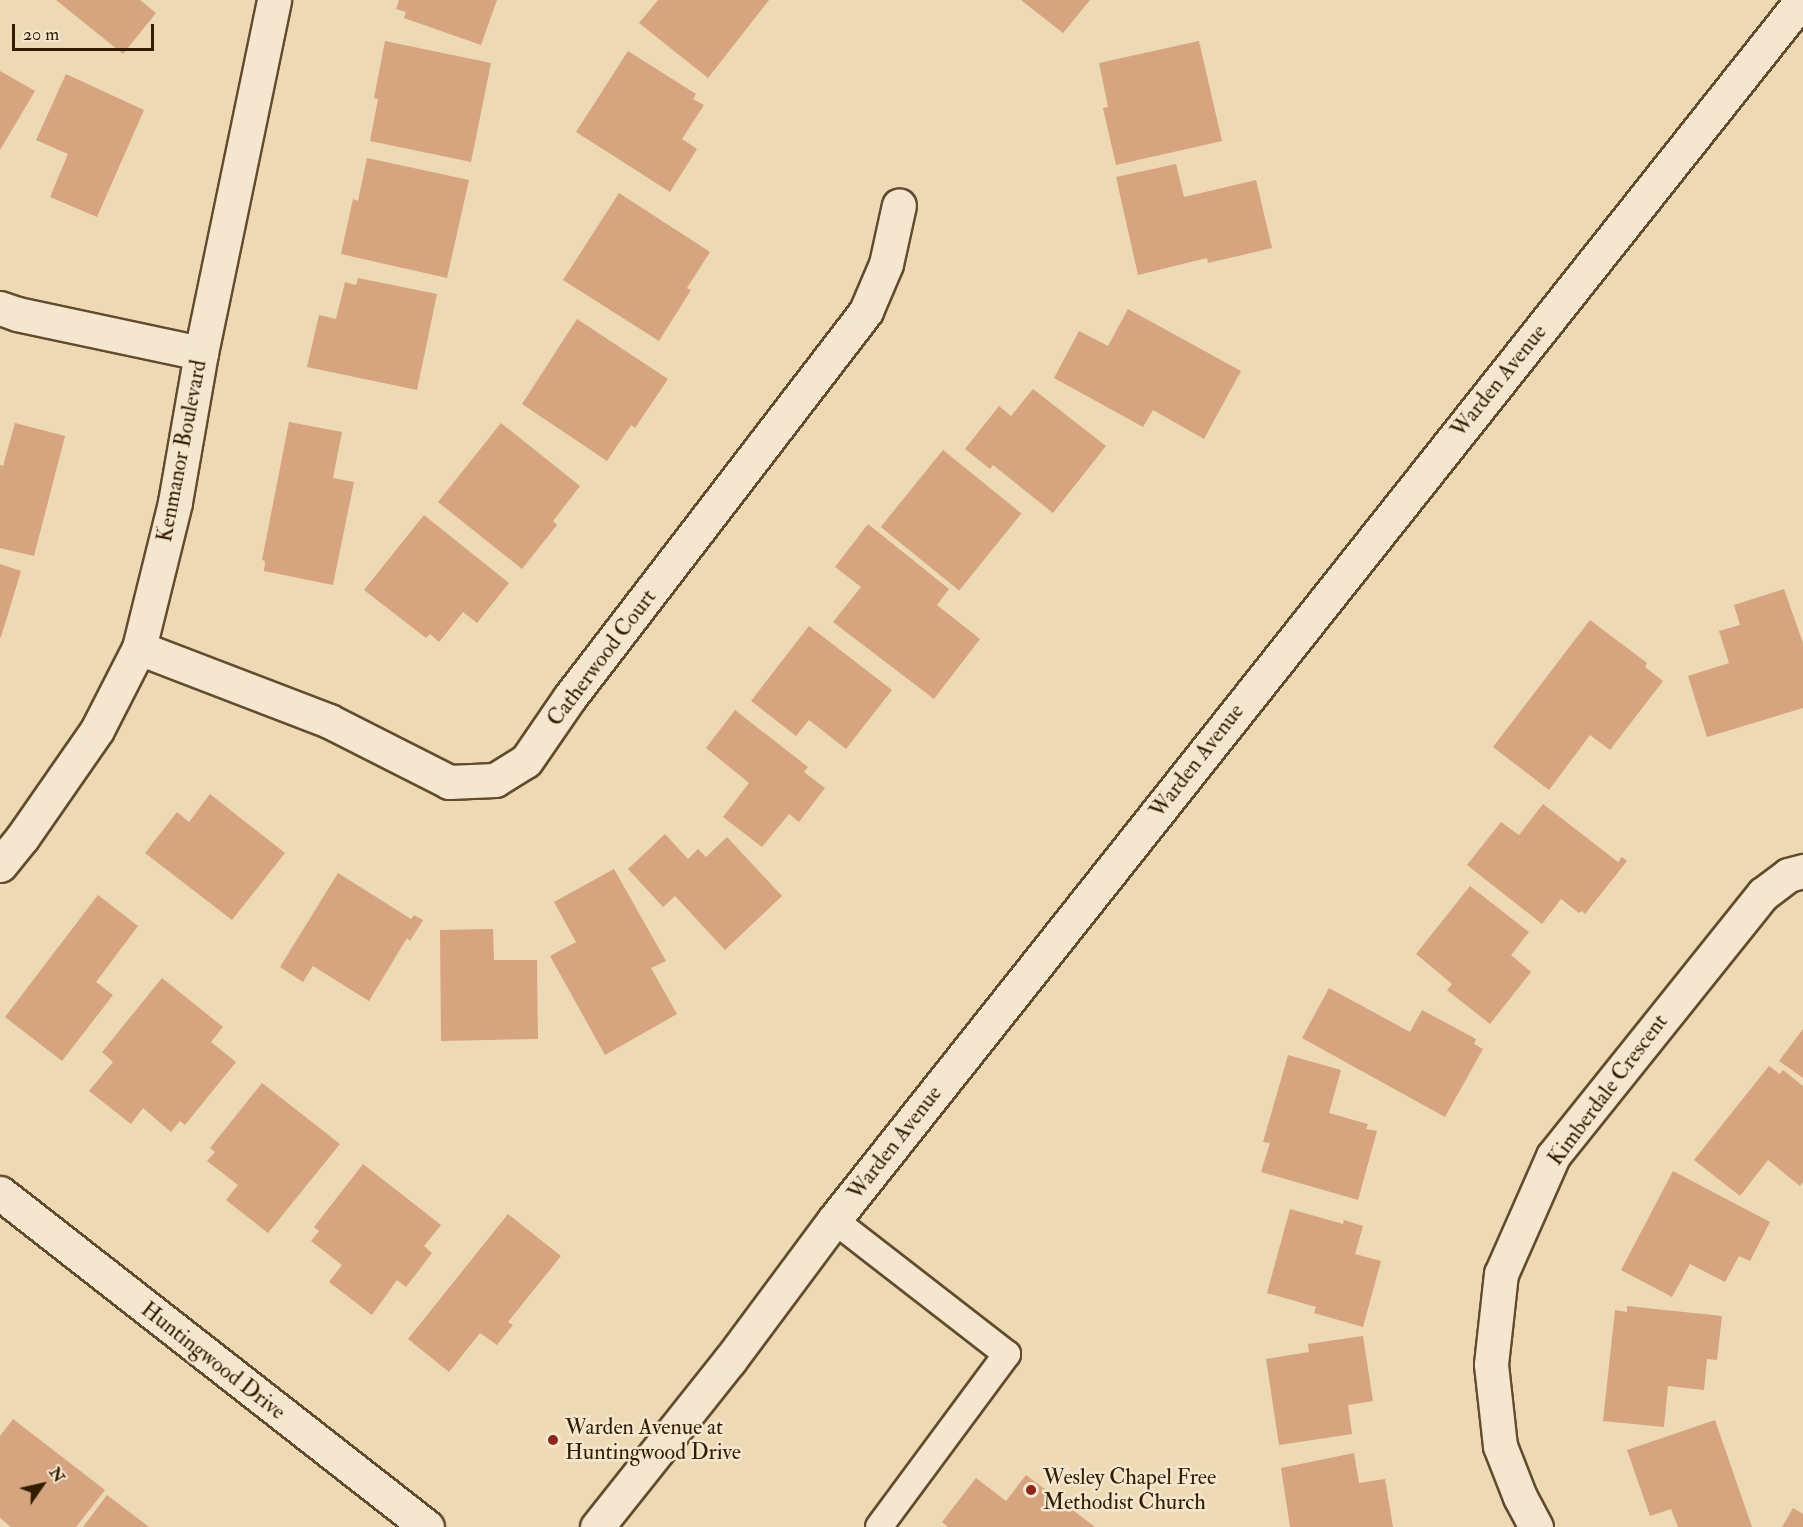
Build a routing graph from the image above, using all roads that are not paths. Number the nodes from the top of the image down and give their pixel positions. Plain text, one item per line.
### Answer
1 (274, 0) edge
2 (1802, 0) edge
3 (899, 205) dead end
4 (0, 308) edge
5 (201, 353) junction
6 (139, 648) junction
7 (0, 865) edge
8 (1803, 871) edge
9 (0, 1193) edge
10 (834, 1220) junction
11 (427, 1527) edge
12 (597, 1527) edge
13 (879, 1527) edge
14 (1536, 1527) edge

1 - 5 street, Kenmanor Boulevard
2 - 10 street, Warden Avenue
3 - 6 street, Catherwood Court
4 - 5 street
5 - 6 street, Kenmanor Boulevard
6 - 7 street, Kenmanor Boulevard
8 - 14 street, Kimberdale Crescent
9 - 11 street, Huntingwood Drive
10 - 12 street, Warden Avenue
10 - 13 lane

